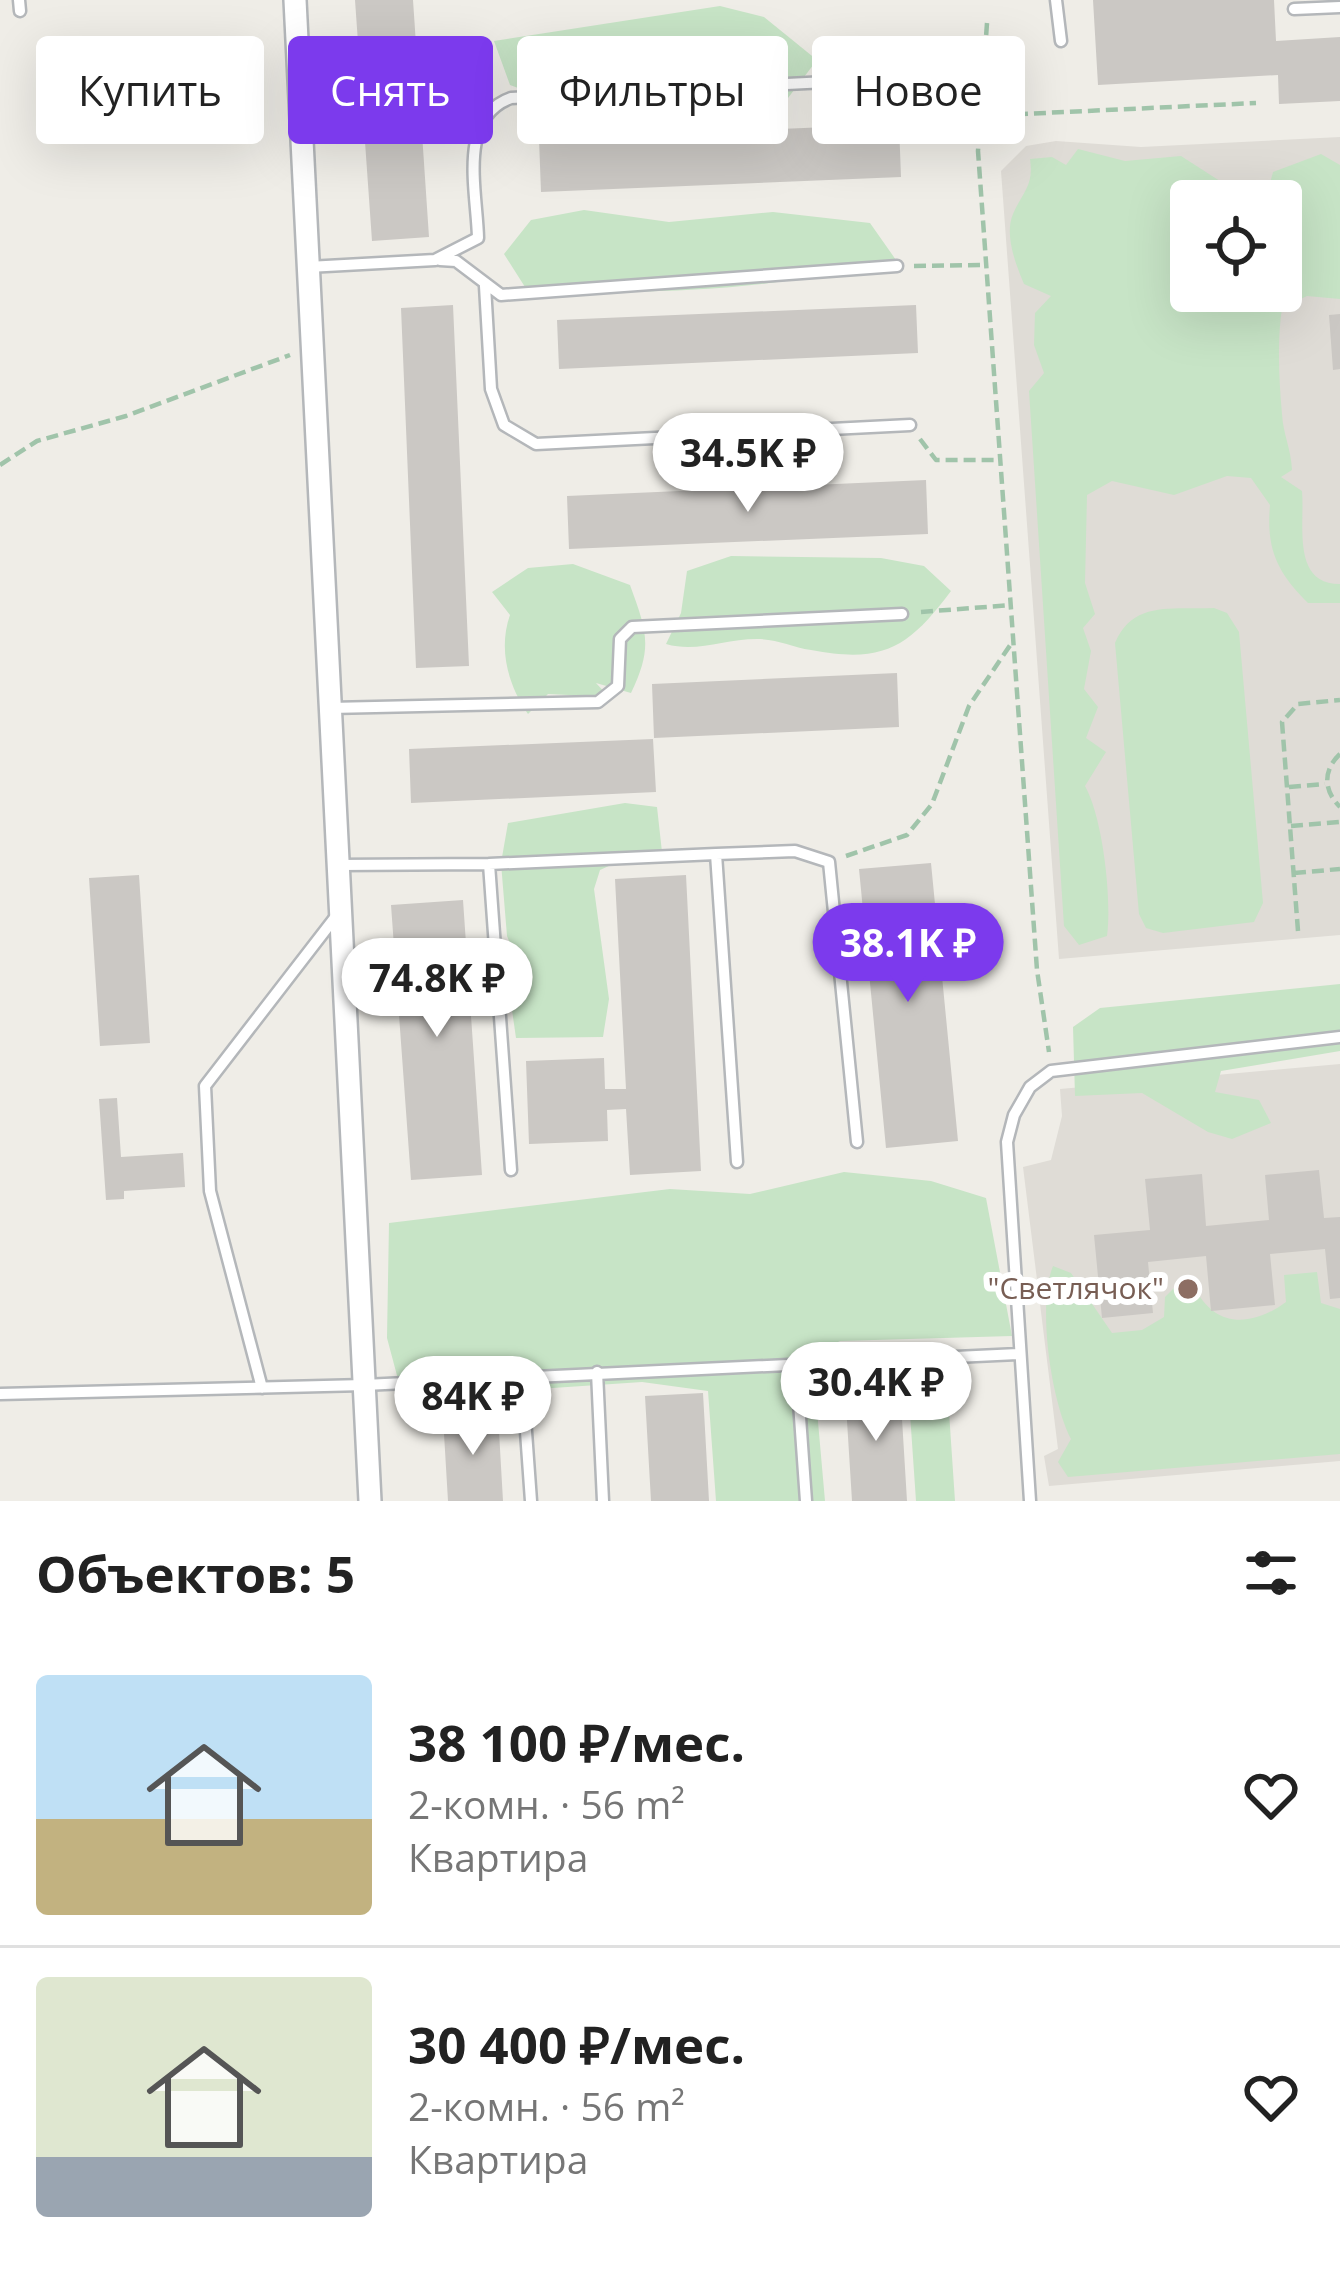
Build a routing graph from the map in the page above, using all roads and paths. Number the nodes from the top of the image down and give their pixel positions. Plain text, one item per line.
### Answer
1 (295, 0) edge
2 (1056, 0) edge
3 (1340, 7) edge
4 (1294, 9) dead end
5 (987, 23) dead end
6 (986, 36) edge
7 (1060, 41) dead end
8 (812, 83) edge
9 (1256, 103) dead end
10 (1025, 114) edge
11 (980, 144) edge
12 (435, 260) junction
13 (986, 265) junction
14 (898, 266) joint
15 (308, 267) junction
16 (485, 286) junction
17 (312, 346) junction
18 (910, 425) joint
19 (1000, 460) junction
20 (0, 465) edge
21 (1011, 605) junction
22 (902, 614) joint
23 (1013, 641) junction
24 (1340, 700) edge
25 (330, 708) junction
26 (1340, 754) edge
27 (1327, 784) junction
28 (1288, 787) junction
29 (1340, 806) edge
30 (1340, 822) edge
31 (1291, 826) junction
32 (716, 854) junction
33 (829, 862) junction
34 (489, 864) junction
35 (338, 865) junction
36 (1340, 869) edge
37 (1294, 873) junction
38 (340, 911) junction
39 (1298, 931) dead end
40 (1340, 1036) edge
41 (1051, 1071) junction
42 (857, 1142) dead end
43 (736, 1162) dead end
44 (512, 1170) dead end
45 (1019, 1354) junction
46 (796, 1361) junction
47 (597, 1372) junction
48 (522, 1376) junction
49 (364, 1385) junction
50 (262, 1388) junction
51 (0, 1394) edge
52 (370, 1501) edge
53 (532, 1501) edge
54 (603, 1501) edge
55 (806, 1501) edge
56 (1030, 1501) edge

1 - 15 street
2 - 7 lane
3 - 4 lane
5 - 6 path
8 - 12 lane
9 - 10 path
11 - 13 path
12 - 15 lane
12 - 16 lane
13 - 14 path
13 - 19 path
14 - 16 lane
15 - 17 street
16 - 18 lane
17 - 20 path
17 - 25 street
18 - 19 path
19 - 21 path
21 - 22 path
21 - 23 path
22 - 25 lane
23 - 33 path
23 - 41 path
24 - 28 path
25 - 35 street
26 - 27 path
27 - 28 path
27 - 29 path
28 - 31 path
30 - 31 path
31 - 37 path
32 - 33 lane
32 - 34 lane
32 - 43 lane
33 - 42 lane
34 - 35 lane
34 - 44 lane
35 - 38 street
36 - 37 path
37 - 39 path
38 - 49 street
38 - 50 lane
40 - 41 lane
41 - 45 lane
45 - 46 lane
45 - 56 lane
46 - 47 lane
46 - 55 lane
47 - 48 lane
47 - 54 lane
48 - 49 lane
48 - 53 lane
49 - 50 lane
49 - 52 street
50 - 51 lane

